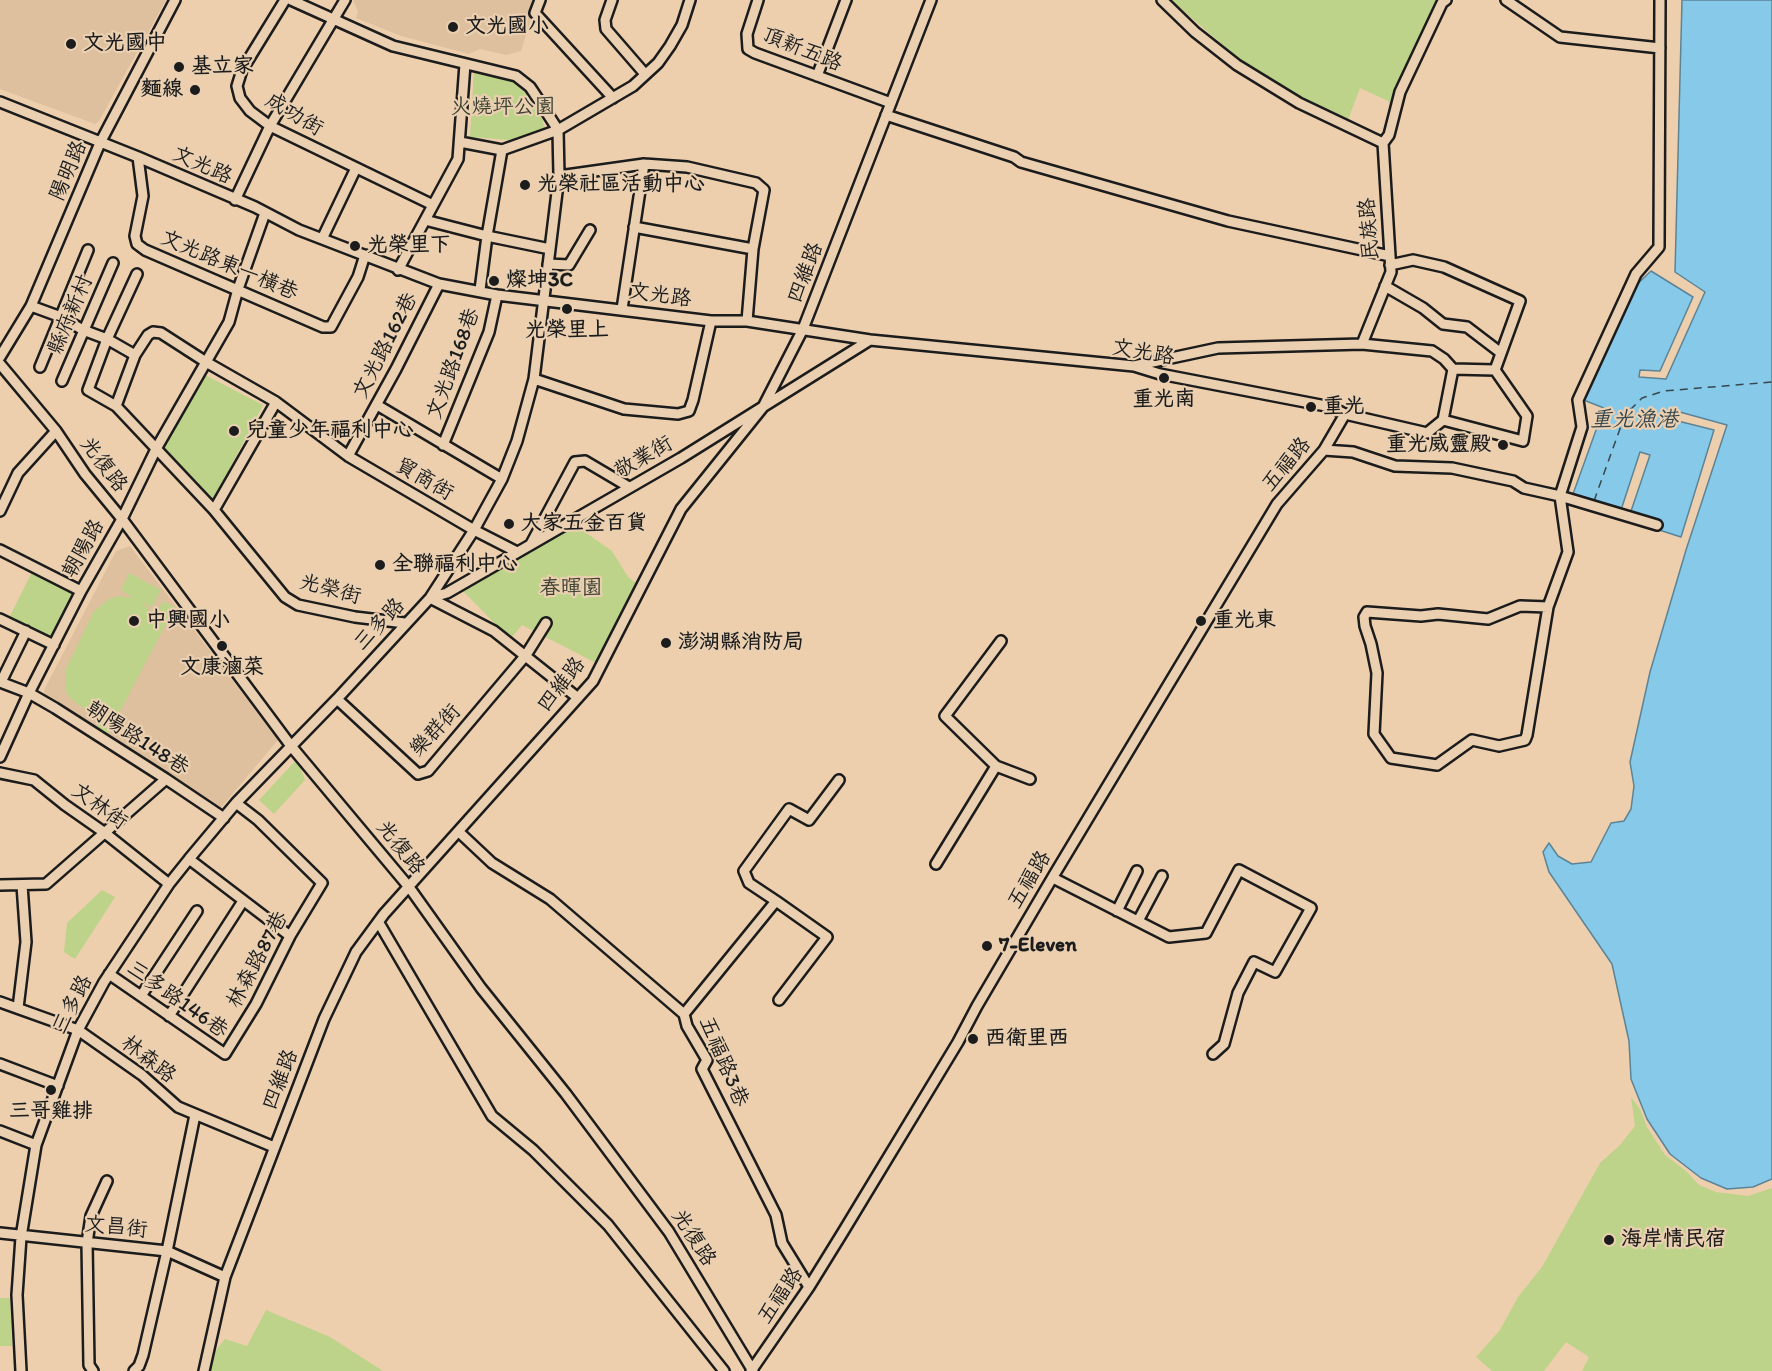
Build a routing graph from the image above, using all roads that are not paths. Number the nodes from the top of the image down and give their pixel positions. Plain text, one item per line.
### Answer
1 (175, 0) edge
2 (285, 0) edge
3 (291, 0) edge
4 (345, 0) edge
5 (540, 0) edge
6 (612, 0) edge
7 (690, 0) edge
8 (758, 0) edge
9 (846, 0) edge
10 (931, 0) edge
11 (1162, 0) edge
12 (1446, 0) edge
13 (1506, 0) edge
14 (1660, 0) edge
15 (334, 20) junction
16 (1660, 48) junction
17 (465, 64) junction
18 (645, 74) junction
19 (817, 76) junction
20 (613, 98) junction
21 (0, 102) edge
22 (891, 103) junction
23 (886, 115) junction
24 (270, 126) junction
25 (558, 130) junction
26 (460, 142) junction
27 (100, 143) junction
28 (1383, 143) junction
29 (502, 150) junction
30 (138, 157) junction
31 (644, 164) junction
32 (356, 168) junction
33 (559, 176) junction
34 (235, 200) junction
35 (433, 205) junction
36 (265, 213) junction
37 (425, 220) junction
38 (634, 227) junction
39 (590, 230) dead end
40 (487, 236) junction
41 (322, 239) junction
42 (550, 249) junction
43 (753, 249) junction
44 (88, 250) dead end
45 (364, 255) junction
46 (1390, 260) junction
47 (113, 263) dead end
48 (548, 264) junction
49 (398, 270) junction
50 (137, 274) dead end
51 (439, 284) junction
52 (1385, 286) junction
53 (238, 289) junction
54 (480, 290) junction
55 (497, 295) junction
56 (545, 301) junction
57 (31, 306) junction
58 (622, 309) junction
59 (61, 317) junction
60 (711, 321) junction
61 (747, 321) junction
62 (803, 329) junction
63 (83, 330) junction
64 (107, 339) junction
65 (870, 340) junction
66 (1362, 344) junction
67 (1501, 353) junction
68 (135, 355) junction
69 (0, 357) edge
70 (206, 362) junction
71 (0, 364) edge
72 (1134, 366) junction
73 (40, 367) dead end
74 (1453, 369) junction
75 (1495, 370) junction
76 (534, 380) junction
77 (62, 381) dead end
78 (276, 402) junction
79 (377, 405) junction
80 (116, 406) junction
81 (763, 407) junction
82 (1346, 414) junction
83 (1443, 420) junction
84 (56, 432) junction
85 (443, 445) junction
86 (156, 449) junction
87 (1324, 450) junction
88 (348, 456) junction
89 (502, 479) junction
90 (629, 487) junction
91 (1560, 496) junction
92 (214, 510) junction
93 (0, 511) edge
94 (122, 519) junction
95 (1657, 525) dead end
96 (474, 530) junction
97 (531, 544) junction
98 (0, 550) edge
99 (517, 552) junction
100 (81, 591) junction
101 (430, 598) junction
102 (1548, 607) junction
103 (0, 619) edge
104 (405, 623) junction
105 (546, 623) dead end
106 (26, 631) junction
107 (1001, 641) dead end
108 (54, 645) junction
109 (526, 655) junction
110 (0, 682) edge
111 (28, 693) junction
112 (337, 699) junction
113 (578, 699) junction
114 (291, 746) junction
115 (0, 757) edge
116 (996, 766) junction
117 (0, 773) edge
118 (166, 779) junction
119 (1030, 779) dead end
120 (839, 780) dead end
121 (236, 803) junction
122 (224, 818) junction
123 (459, 832) junction
124 (105, 833) junction
125 (189, 860) junction
126 (936, 864) dead end
127 (1137, 871) dead end
128 (1162, 876) dead end
129 (1053, 878) junction
130 (169, 884) junction
131 (0, 885) edge
132 (22, 885) junction
133 (410, 887) junction
134 (243, 901) junction
135 (776, 901) junction
136 (197, 911) dead end
137 (1117, 911) junction
138 (1138, 921) junction
139 (379, 923) junction
140 (290, 936) junction
141 (109, 974) junction
142 (141, 996) junction
143 (779, 1000) dead end
144 (1, 1005) edge
145 (18, 1008) junction
146 (684, 1014) junction
147 (169, 1016) junction
148 (78, 1030) junction
149 (225, 1054) joint
150 (1213, 1054) dead end
151 (0, 1064) edge
152 (58, 1086) junction
153 (195, 1115) junction
154 (0, 1131) edge
155 (36, 1145) junction
156 (274, 1147) junction
157 (107, 1181) dead end
158 (0, 1233) edge
159 (21, 1237) junction
160 (87, 1243) junction
161 (167, 1251) junction
162 (225, 1277) junction
163 (809, 1287) junction
164 (21, 1371) edge
165 (93, 1371) edge
166 (134, 1371) edge
167 (204, 1371) edge
168 (724, 1371) edge
169 (752, 1371) edge

1 - 27 street, 陽明路
2 - 24 street, 成功街
3 - 15 street
4 - 15 street
5 - 20 street
6 - 18 street
7 - 18 street
8 - 19 street, 頂新五路
9 - 19 street
10 - 22 street, 四維路
11 - 28 street
12 - 28 street, 民族路
13 - 16 street
14 - 16 street
15 - 17 street
15 - 24 street
16 - 91 street
17 - 25 street
17 - 26 street
18 - 20 street
19 - 22 street, 頂新五路
20 - 25 street
21 - 27 street, 文光路
22 - 23 street, 四維路
23 - 46 street
23 - 62 street, 四維路
24 - 32 street, 成功街
24 - 34 street
25 - 29 street
25 - 33 street, 三多路
26 - 29 street
26 - 35 street
27 - 30 street, 文光路
27 - 57 street, 陽明路
28 - 46 street, 民族路
29 - 40 street
30 - 34 street, 文光路
30 - 53 street, 文光路東一橫巷
31 - 33 street
31 - 38 street
31 - 43 street
32 - 35 street, 成功街
32 - 41 street
33 - 42 street, 三多路
34 - 36 street, 文光路
35 - 37 street
36 - 41 street, 文光路
36 - 53 street
37 - 40 street
37 - 49 street
38 - 43 street
38 - 58 street
39 - 48 street
40 - 42 street
40 - 54 street
41 - 45 street, 文光路
42 - 48 street, 三多路
43 - 61 street
44 - 59 street, 縣府新村
45 - 49 street, 文光路
45 - 53 street, 文光路東一橫巷
46 - 52 street, 民族路
46 - 67 street
47 - 63 street, 縣府新村
48 - 56 street, 三多路
49 - 51 street, 文光路
50 - 64 street, 縣府新村
51 - 54 street, 文光路
51 - 79 street, 文光路162巷
52 - 66 street, 民族路
52 - 67 street
53 - 70 street
54 - 55 street, 文光路
55 - 56 street, 文光路
55 - 85 street, 文光路168巷
56 - 58 street, 文光路
56 - 76 street, 三多路
57 - 59 street
57 - 69 street, 陽明路
58 - 60 street, 文光路
59 - 63 street
59 - 73 street, 縣府新村
60 - 61 street, 文光路
60 - 76 street
61 - 62 street, 文光路
62 - 65 street, 文光路
62 - 81 street, 四維路
63 - 64 street
63 - 77 street, 縣府新村
64 - 68 street
64 - 80 street, 縣府新村
65 - 72 street, 文光路
65 - 81 street, 敬業街
66 - 72 street
66 - 74 street
67 - 75 street
68 - 70 street, 貿商街
68 - 80 street
70 - 78 street, 貿商街
70 - 86 street, 朝陽路
71 - 84 street, 光復路
72 - 82 street, 文光路
74 - 75 street
74 - 83 street
75 - 83 street
76 - 89 street, 三多路
78 - 88 street, 貿商街
78 - 92 street
79 - 85 street
79 - 88 street, 文光路162巷
80 - 86 street, 光榮街
81 - 90 street, 敬業街
81 - 113 street, 四維路
82 - 83 street, 文光路
82 - 87 street, 五福路
84 - 93 street
84 - 94 street, 光復路
85 - 89 street
86 - 92 street, 光榮街
86 - 94 street, 朝陽路
87 - 91 street
87 - 129 street, 五福路
88 - 96 street, 貿商街
89 - 96 street, 三多路
90 - 97 street, 敬業街
90 - 97 street
91 - 95 street
91 - 102 street
92 - 104 street, 光榮街
94 - 100 street, 朝陽路
94 - 114 street, 光復路
96 - 99 street, 貿商街
96 - 101 street, 三多路
97 - 99 street, 敬業街
98 - 100 street
99 - 101 street, 敬業街
100 - 108 street, 朝陽路
101 - 104 street, 三多路
101 - 109 street
102 - 102 street
103 - 106 street
104 - 112 street, 三多路
105 - 109 street, 樂群街
106 - 108 street
106 - 110 street
107 - 116 street
108 - 111 street, 朝陽路
109 - 112 street, 樂群街
109 - 113 street
110 - 111 street, 朝陽路148巷
111 - 115 street, 朝陽路
111 - 118 street, 朝陽路148巷
112 - 114 street, 三多路
113 - 123 street, 四維路
114 - 121 street, 三多路
114 - 133 street, 光復路
116 - 119 street
116 - 126 street
117 - 124 street, 文林街
118 - 122 street, 朝陽路148巷
118 - 124 street
120 - 135 street
121 - 122 street, 三多路
121 - 140 street, 林森路87巷
122 - 125 street, 三多路
123 - 133 street, 四維路
123 - 146 street, 五福路3巷
124 - 130 street, 文林街
124 - 132 street
125 - 130 street, 三多路
125 - 134 street
127 - 137 street
128 - 138 street
129 - 137 street
129 - 163 street, 五福路
130 - 141 street, 三多路
131 - 132 street
132 - 145 street
133 - 139 street, 四維路
133 - 169 street, 光復路
134 - 140 street
134 - 147 street
135 - 143 street
135 - 146 street
136 - 142 street
137 - 138 street
138 - 150 street
139 - 156 street, 四維路
139 - 168 street
140 - 149 street, 林森路87巷
141 - 142 street, 三多路146巷
141 - 148 street, 三多路
142 - 147 street, 三多路146巷
144 - 145 street, 林森路
145 - 148 street, 林森路
146 - 163 street, 五福路3巷
147 - 149 street, 三多路146巷
148 - 152 street, 三多路
148 - 153 street, 林森路
151 - 152 street
152 - 155 street, 三多路
153 - 156 street, 林森路
153 - 161 street
154 - 155 street
155 - 159 street, 三多路
156 - 162 street, 四維路
157 - 160 street
158 - 159 street, 文昌街
159 - 160 street, 文昌街
159 - 164 street, 三多路
160 - 161 street, 文昌街
160 - 165 street
161 - 162 street, 文昌街
161 - 166 street
162 - 167 street, 四維路
163 - 169 street, 五福路

